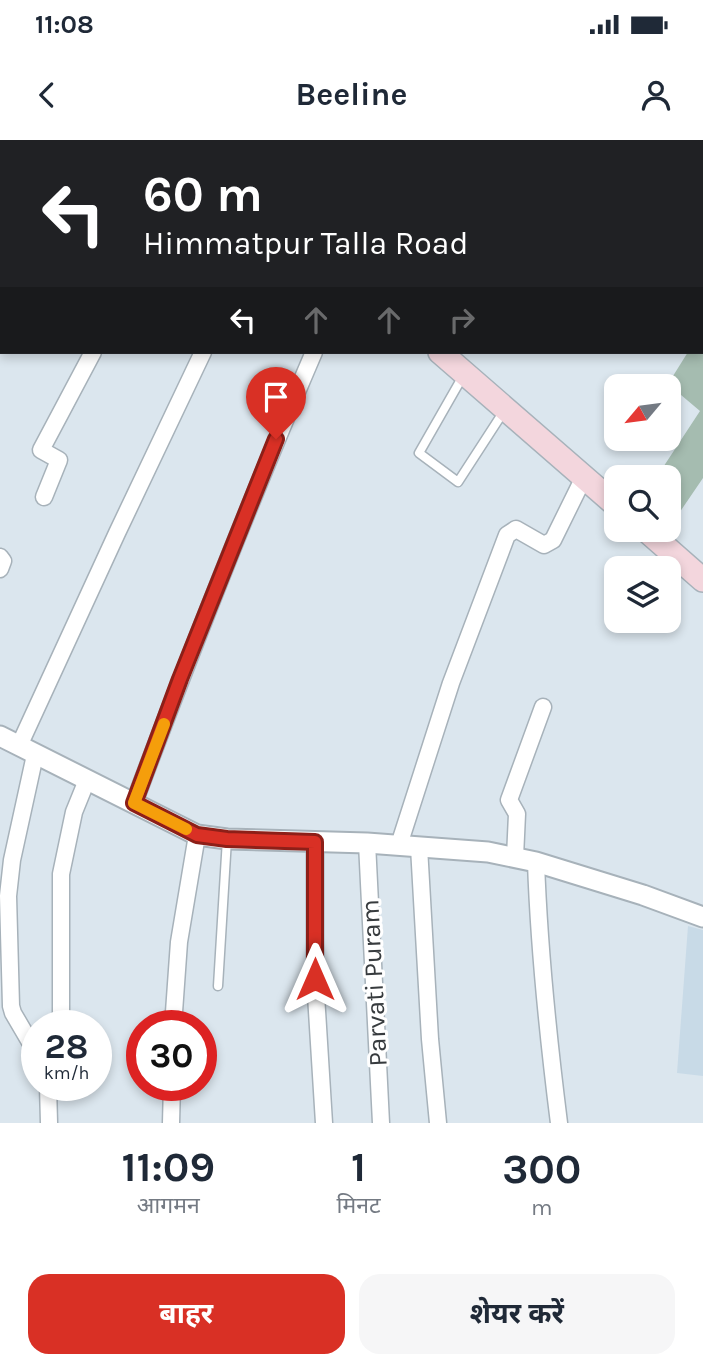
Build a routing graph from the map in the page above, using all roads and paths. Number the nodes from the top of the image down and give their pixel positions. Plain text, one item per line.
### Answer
1 (92, 354) edge
2 (202, 354) edge
3 (313, 354) edge
4 (442, 354) edge
5 (464, 374) junction
6 (505, 409) junction
7 (584, 477) junction
8 (604, 494) edge
9 (44, 497) dead end
10 (660, 542) edge
11 (0, 557) edge
12 (0, 569) edge
13 (703, 580) edge
14 (543, 707) dead end
15 (0, 736) edge
16 (27, 750) junction
17 (87, 780) junction
18 (134, 803) junction
19 (197, 835) junction
20 (227, 839) junction
21 (315, 842) junction
22 (367, 843) junction
23 (409, 846) junction
24 (515, 857) junction
25 (536, 862) junction
26 (703, 917) edge
27 (218, 986) dead end
28 (61, 1010) edge
29 (174, 1010) edge
30 (21, 1027) edge
31 (48, 1101) edge
32 (172, 1101) edge
33 (49, 1123) edge
34 (171, 1123) edge
35 (324, 1123) edge
36 (382, 1123) edge
37 (438, 1123) edge
38 (559, 1123) edge

1 - 9 street
2 - 16 street
3 - 18 street
4 - 5 main road
5 - 6 main road
5 - 6 lane
6 - 7 main road
7 - 8 main road
7 - 23 street
10 - 13 main road
11 - 12 street
14 - 24 street
15 - 16 street
16 - 17 street
16 - 30 street
17 - 18 street
17 - 28 street
18 - 19 street
19 - 20 street
19 - 29 street
20 - 21 street
20 - 27 lane
21 - 22 street
21 - 35 street
22 - 23 street
22 - 36 street, Parvati Puram
23 - 24 street
23 - 37 street
24 - 25 street
25 - 26 street
25 - 38 street
31 - 33 street
32 - 34 street

